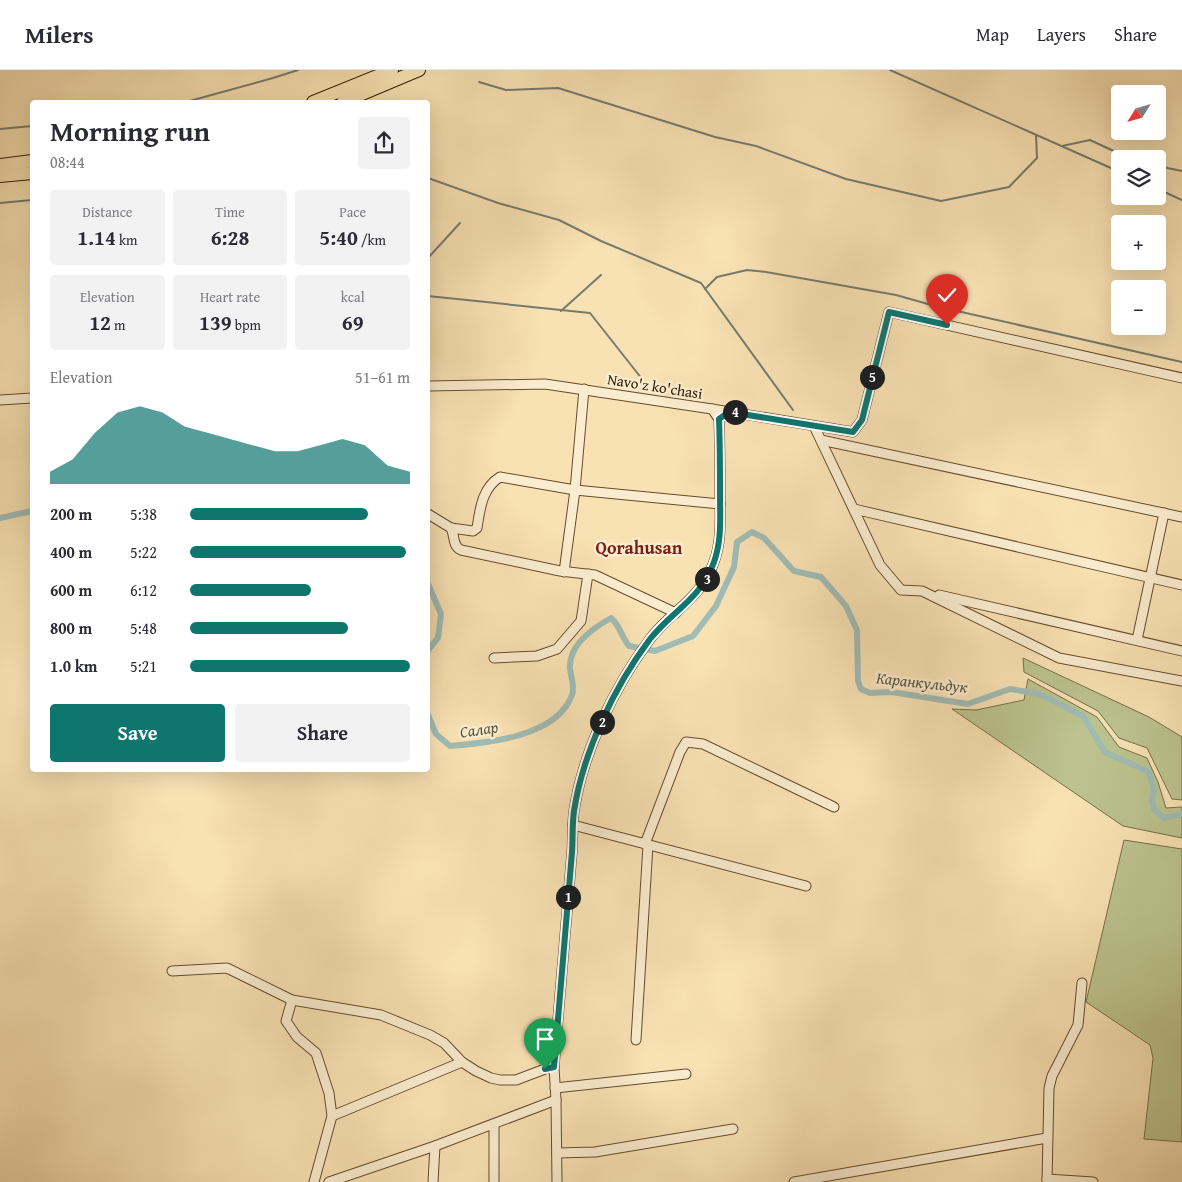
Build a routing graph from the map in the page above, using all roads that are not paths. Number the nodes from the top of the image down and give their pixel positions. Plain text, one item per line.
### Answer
1 (392, 70) edge
2 (419, 70) edge
3 (318, 100) edge
4 (348, 100) edge
5 (30, 161) edge
6 (0, 165) edge
7 (30, 173) edge
8 (0, 176) edge
9 (1182, 378) edge
10 (430, 386) edge
11 (584, 390) junction
12 (30, 398) edge
13 (0, 400) edge
14 (712, 409) junction
15 (729, 412) junction
16 (719, 419) junction
17 (814, 426) junction
18 (821, 440) junction
19 (575, 490) junction
20 (720, 504) junction
21 (854, 509) junction
22 (1164, 513) junction
23 (430, 515) edge
24 (1182, 517) edge
25 (451, 528) junction
26 (564, 572) junction
27 (588, 574) junction
28 (1151, 578) junction
29 (1182, 585) edge
30 (922, 591) junction
31 (676, 613) junction
32 (1137, 640) junction
33 (1182, 651) edge
34 (494, 658) dead end
35 (1182, 682) edge
36 (834, 807) dead end
37 (573, 825) junction
38 (647, 844) junction
39 (806, 886) dead end
40 (172, 971) dead end
41 (1082, 982) dead end
42 (292, 1000) junction
43 (636, 1040) dead end
44 (462, 1062) junction
45 (554, 1067) junction
46 (686, 1074) dead end
47 (556, 1088) junction
48 (556, 1100) junction
49 (332, 1116) junction
50 (494, 1124) junction
51 (733, 1128) dead end
52 (1047, 1138) junction
53 (435, 1146) junction
54 (557, 1152) junction
55 (1047, 1180) edge
56 (314, 1182) edge
57 (329, 1182) edge
58 (434, 1182) edge
59 (494, 1182) edge
60 (557, 1182) edge
61 (794, 1182) edge
62 (1093, 1182) edge

1 - 3 highway
2 - 4 highway
5 - 6 highway
7 - 8 highway
9 - 17 street
10 - 11 street, Navo'z ko'chasi
11 - 14 street, Navo'z ko'chasi
11 - 19 street
12 - 13 street
14 - 15 street
14 - 16 street, Navo'z ko'chasi
15 - 16 street
15 - 17 street
16 - 20 street
17 - 18 street
18 - 21 street
18 - 22 street
19 - 20 street
19 - 25 street
19 - 26 street
20 - 31 street
21 - 28 street
21 - 30 street
22 - 24 street
22 - 28 street
23 - 25 street
25 - 26 street
26 - 27 street
27 - 31 street
27 - 34 street
28 - 29 street
28 - 32 street
30 - 32 street
30 - 35 street
31 - 37 street
32 - 33 street
36 - 38 street
37 - 38 street
37 - 45 street
38 - 39 street
38 - 43 street
40 - 42 street
41 - 52 street
42 - 44 street
42 - 49 street
44 - 45 street
44 - 49 street
45 - 47 street
46 - 47 street
47 - 48 street
48 - 50 street
48 - 54 street
49 - 56 street
50 - 53 street
50 - 59 street
51 - 54 street
52 - 55 street
52 - 61 street
53 - 57 street
53 - 58 street
54 - 60 street
55 - 62 street

